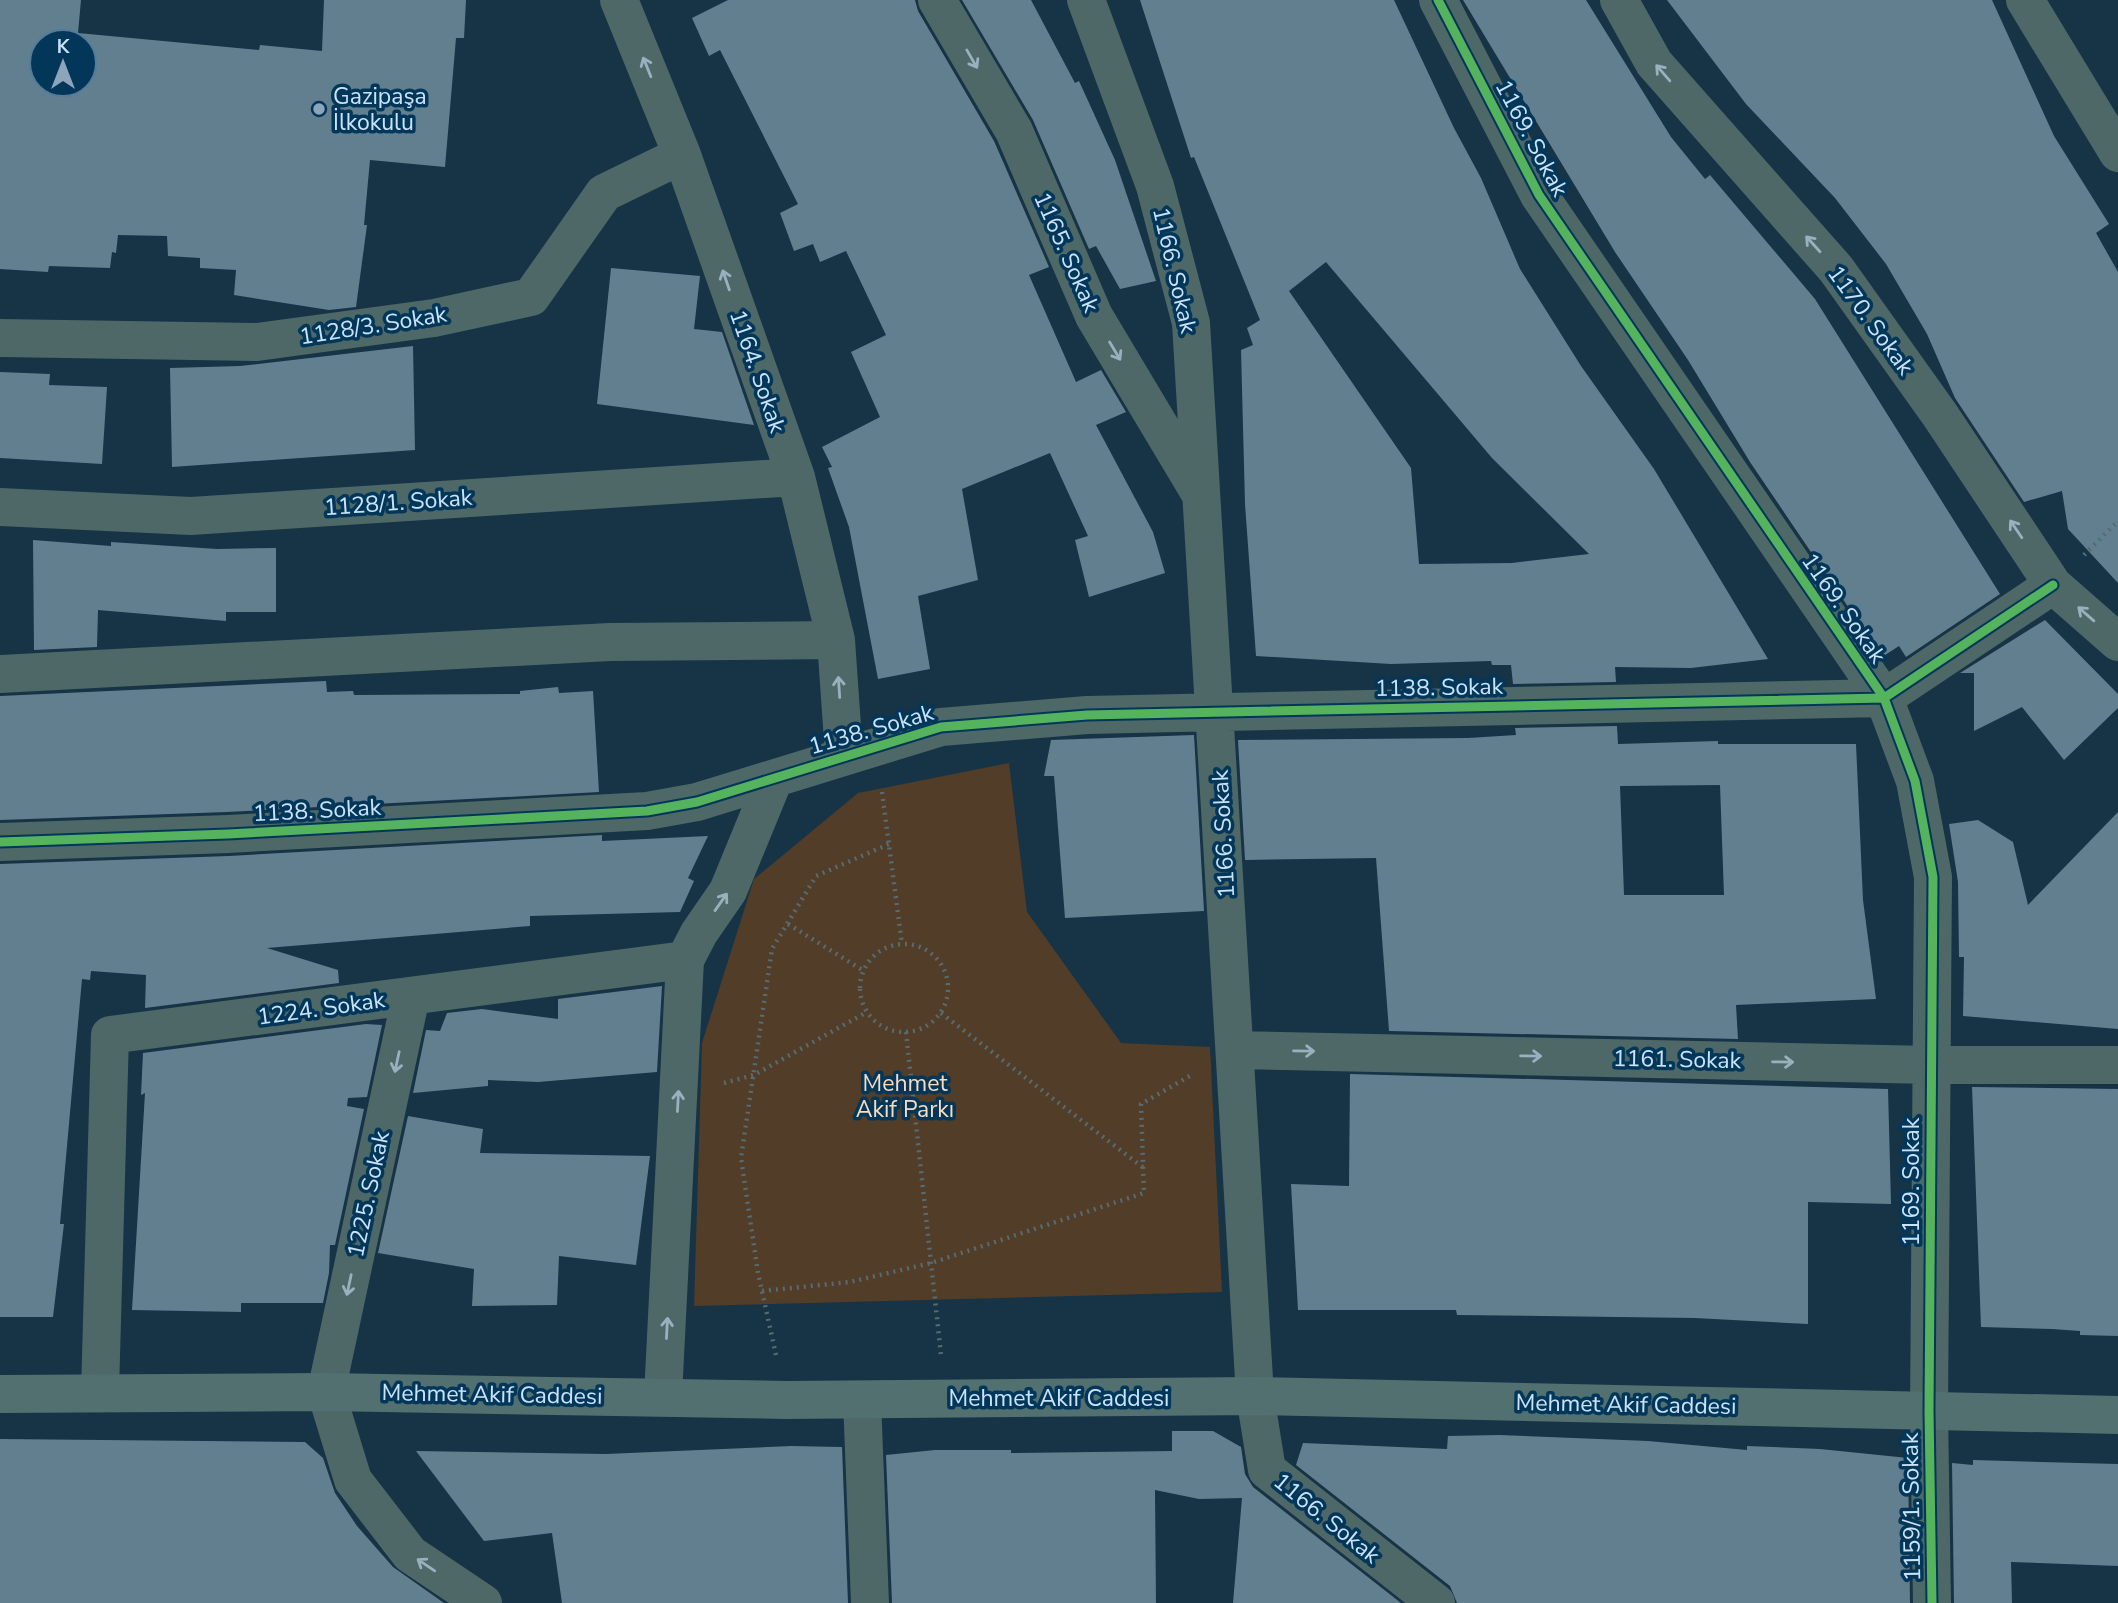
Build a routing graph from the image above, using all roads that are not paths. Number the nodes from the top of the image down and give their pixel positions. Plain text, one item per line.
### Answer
1 (619, 0) edge
2 (937, 0) edge
3 (1086, 0) edge
4 (1438, 0) edge
5 (1619, 0) edge
6 (2025, 0) edge
7 (2118, 153) edge
8 (682, 155) junction
9 (0, 338) edge
10 (796, 477) junction
11 (1204, 500) junction
12 (0, 507) edge
13 (2053, 585) junction
14 (836, 640) junction
15 (2118, 642) edge
16 (0, 674) edge
17 (1884, 698) junction
18 (1216, 711) junction
19 (860, 750) junction
20 (774, 779) junction
21 (0, 842) edge
22 (685, 960) junction
23 (411, 996) junction
24 (1236, 1050) junction
25 (1931, 1065) junction
26 (2118, 1065) edge
27 (100, 1392) junction
28 (326, 1392) junction
29 (0, 1394) edge
30 (663, 1396) junction
31 (1255, 1396) junction
32 (862, 1400) junction
33 (1929, 1411) junction
34 (2118, 1415) edge
35 (483, 1603) edge
36 (870, 1603) edge
37 (1436, 1603) edge
38 (1932, 1603) edge

8 -> 1 street, 1164. Sokak
2 -> 11 street, 1165. Sokak
3 - 11 street, 1166. Sokak
4 - 17 street, 1169. Sokak
13 -> 5 street, 1170. Sokak
6 - 7 street
8 - 9 street, 1128/3. Sokak
10 -> 8 street, 1164. Sokak
10 - 12 street, 1128/1. Sokak
10 - 14 street, 1164. Sokak
11 - 18 street, 1166. Sokak
15 -> 13 street, 1170. Sokak
13 - 17 street
14 - 16 street
19 -> 14 street, 1164. Sokak
17 - 18 street, 1138. Sokak
17 - 25 street, 1169. Sokak
18 - 19 street, 1138. Sokak
18 - 24 street, 1166. Sokak
19 - 20 street, 1138. Sokak
20 - 21 street, 1138. Sokak
22 -> 20 street
22 - 23 street, 1224. Sokak
30 -> 22 street
23 - 27 street, 1224. Sokak
23 -> 28 street, 1225. Sokak
24 -> 25 street, 1161. Sokak
24 - 31 street, 1166. Sokak
25 - 26 street, 1161. Sokak
25 - 33 street, 1169. Sokak
27 - 28 main road, Mehmet Akif Caddesi
27 - 29 main road, Mehmet Akif Caddesi
28 - 30 main road, Mehmet Akif Caddesi
35 -> 28 street
30 - 32 main road, Mehmet Akif Caddesi
31 - 32 main road, Mehmet Akif Caddesi
31 - 33 main road, Mehmet Akif Caddesi
31 - 37 street, 1166. Sokak
32 - 36 street
33 - 34 main road, Mehmet Akif Caddesi
33 - 38 street, 1159/1. Sokak

